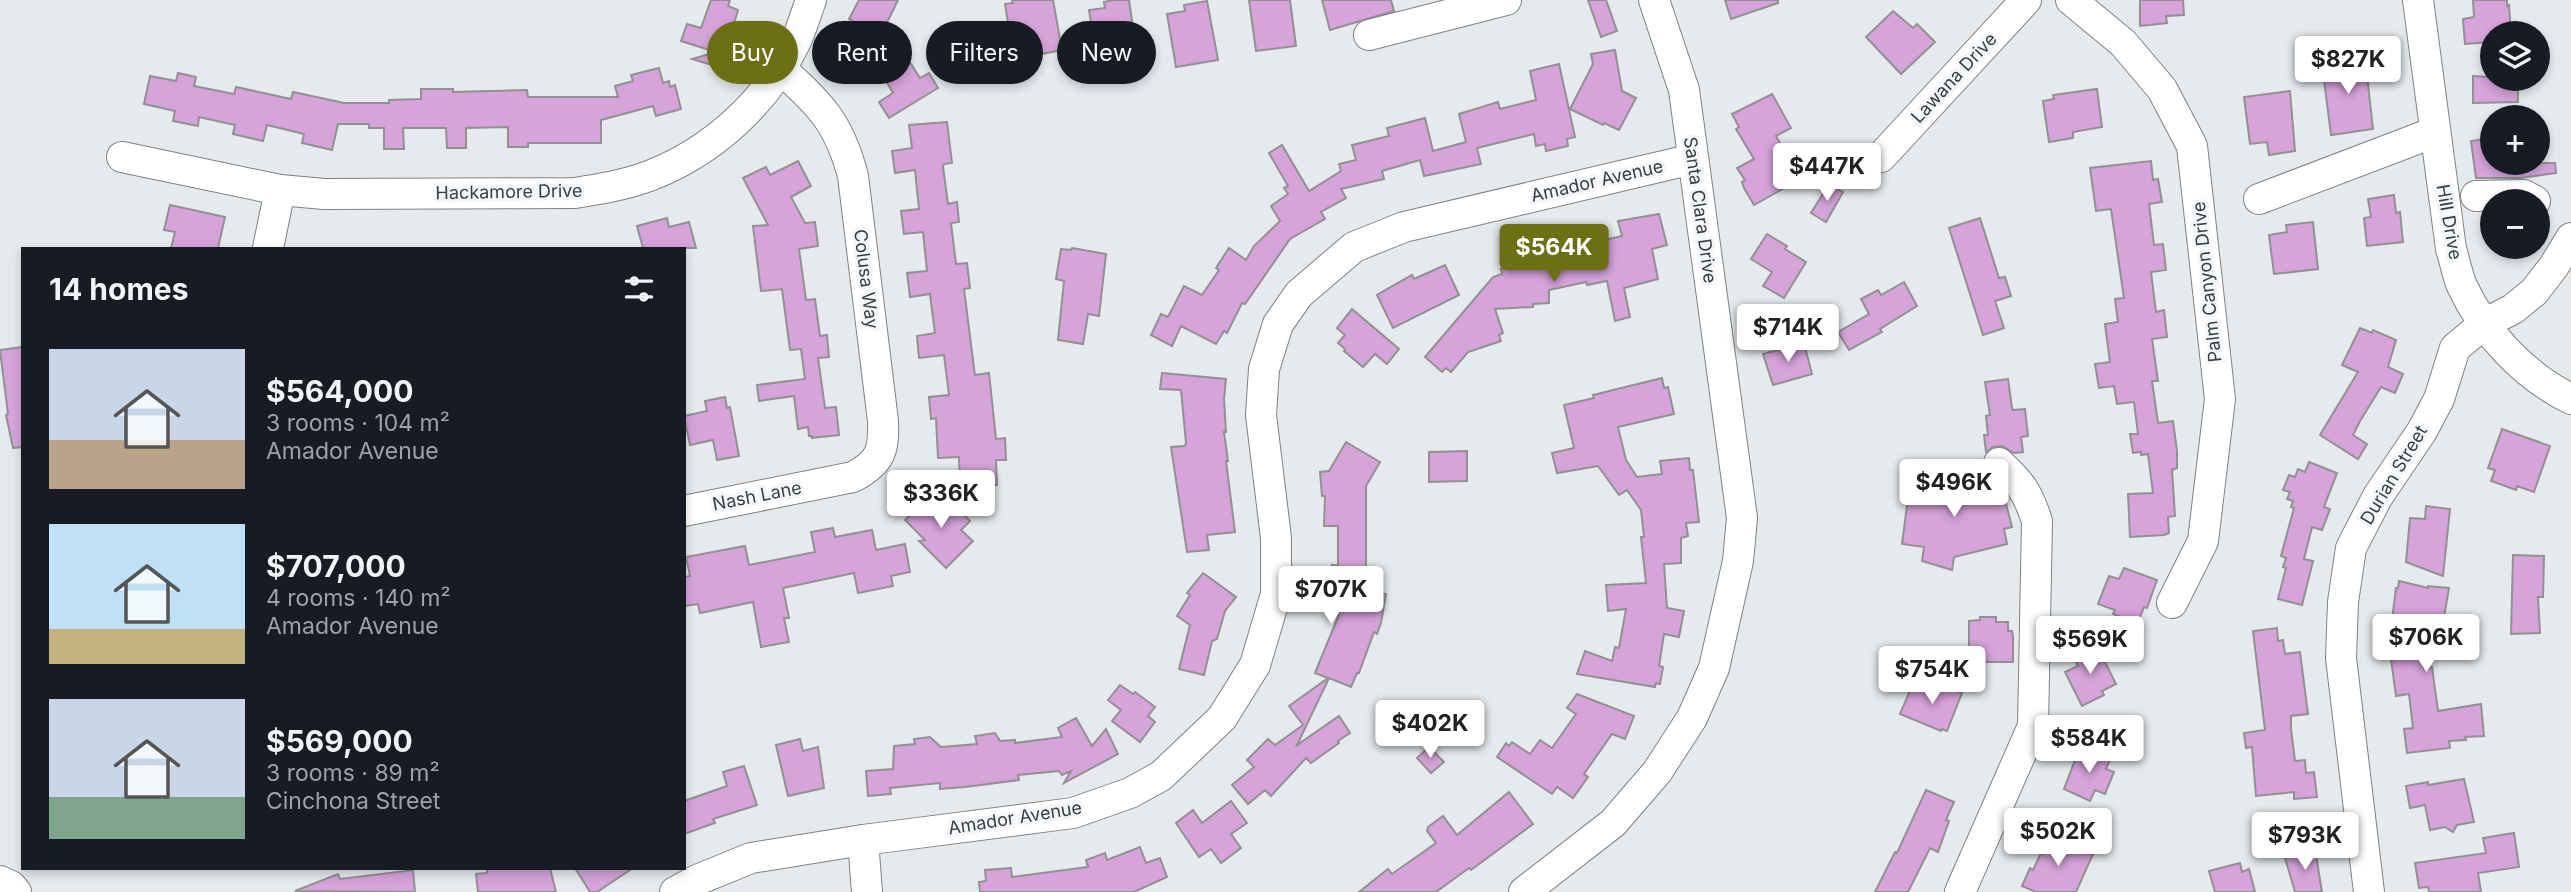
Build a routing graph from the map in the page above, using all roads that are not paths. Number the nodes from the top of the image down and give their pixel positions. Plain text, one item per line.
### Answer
1 (811, 0) edge
2 (1506, 0) edge
3 (1654, 0) edge
4 (2026, 0) edge
5 (2071, 0) edge
6 (2418, 0) edge
7 (1369, 35) dead end
8 (798, 36) edge
9 (769, 84) edge
10 (798, 84) edge
11 (2435, 132) junction
12 (122, 156) dead end
13 (1881, 157) dead end
14 (1693, 159) junction
15 (280, 190) junction
16 (2476, 196) dead end
17 (2480, 196) edge
18 (2259, 199) dead end
19 (2550, 216) edge
20 (2571, 236) edge
21 (268, 247) edge
22 (2484, 324) junction
23 (2571, 399) edge
24 (1999, 463) dead end
25 (830, 482) joint
26 (686, 511) edge
27 (2172, 603) dead end
28 (863, 840) junction
29 (0, 881) edge
30 (16, 892) edge
31 (675, 892) edge
32 (867, 892) edge
33 (1524, 892) edge
34 (1960, 892) edge
35 (2370, 892) edge

1 - 8 street, Hackamore Drive
2 - 7 street
3 - 14 street, Santa Clara Drive
4 - 13 street, Lawana Drive
5 - 27 street, Palm Canyon Drive
6 - 11 street, Hill Drive
9 - 15 street, Hackamore Drive
10 - 25 street, Colusa Way
11 - 18 street
11 - 22 street, Hill Drive
12 - 15 street, Hackamore Drive
14 - 28 street, Amador Avenue
14 - 33 street, Santa Clara Drive
15 - 21 street
16 - 17 street
19 - 20 street
20 - 22 street, Durian Street
22 - 23 street, Hill Drive
22 - 35 street, Durian Street
24 - 34 street
25 - 26 street, Nash Lane
28 - 31 street, Amador Avenue
28 - 32 street
29 - 30 street

